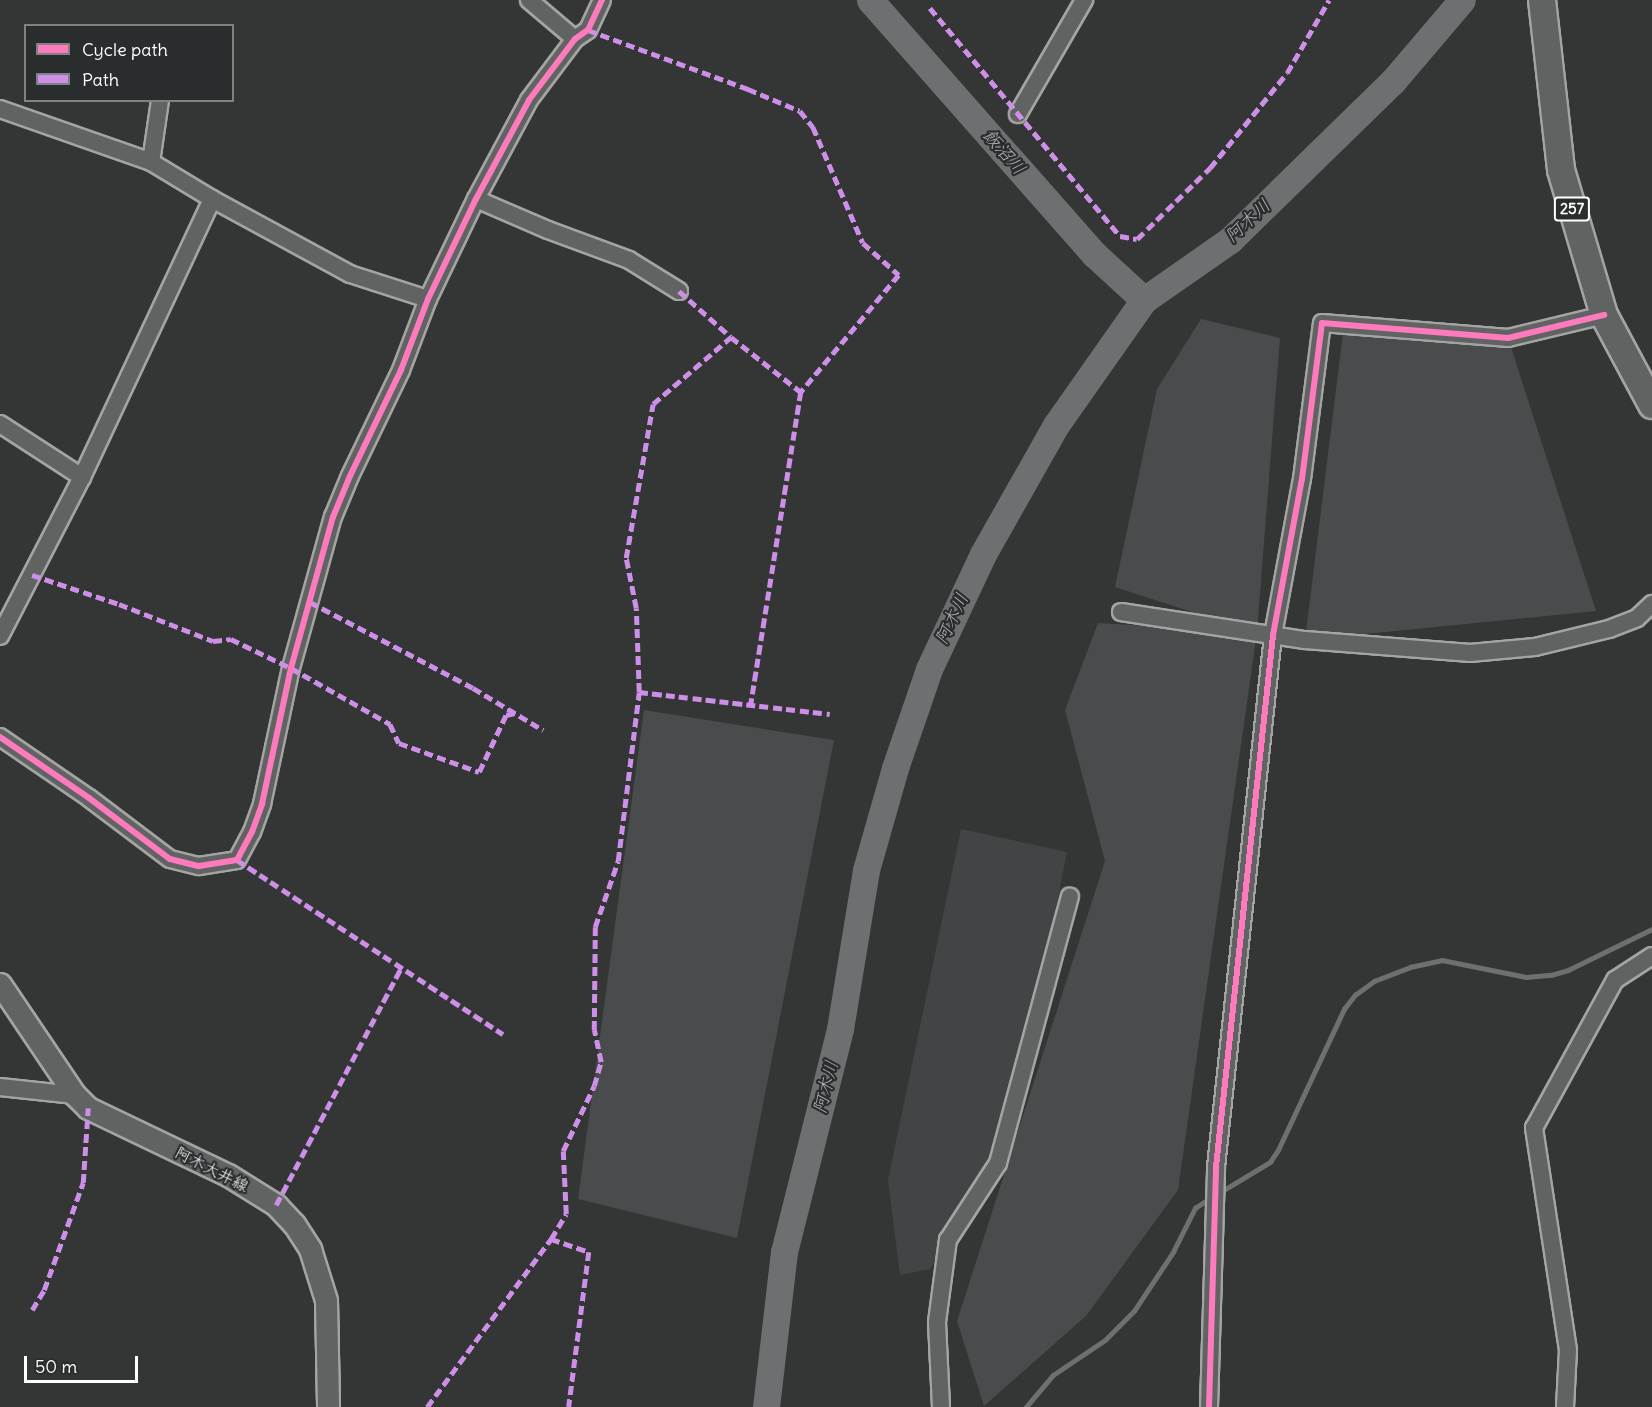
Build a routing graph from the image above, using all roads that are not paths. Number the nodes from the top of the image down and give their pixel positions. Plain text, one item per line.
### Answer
1 (529, 0) edge
2 (602, 0) edge
3 (1084, 0) edge
4 (1542, 0) edge
5 (575, 39) junction
6 (160, 102) edge
7 (0, 109) edge
8 (1018, 114) dead end
9 (152, 162) junction
10 (212, 199) junction
11 (476, 199) junction
12 (679, 291) dead end
13 (428, 299) junction
14 (1604, 315) junction
15 (1652, 405) edge
16 (0, 424) edge
17 (82, 477) junction
18 (1652, 604) edge
19 (1121, 612) dead end
20 (1273, 635) junction
21 (0, 636) edge
22 (0, 737) edge
23 (1070, 897) dead end
24 (1652, 956) edge
25 (0, 984) edge
26 (0, 1087) edge
27 (75, 1095) junction
28 (328, 1407) edge
29 (941, 1407) edge
30 (1209, 1407) edge
31 (1565, 1407) edge

1 - 5 street
2 - 5 street
3 - 8 street
4 - 14 highway, 257
5 - 11 street
6 - 9 street
7 - 9 street
9 - 10 street
10 - 13 street
10 - 17 street
11 - 12 street
11 - 13 street
13 - 22 street
14 - 15 highway, 257
14 - 20 street
16 - 17 street
17 - 21 street
18 - 20 street
19 - 20 street
20 - 30 street
23 - 29 street
24 - 31 street
25 - 27 main road, 阿木大井線
26 - 27 street
27 - 28 main road, 阿木大井線

